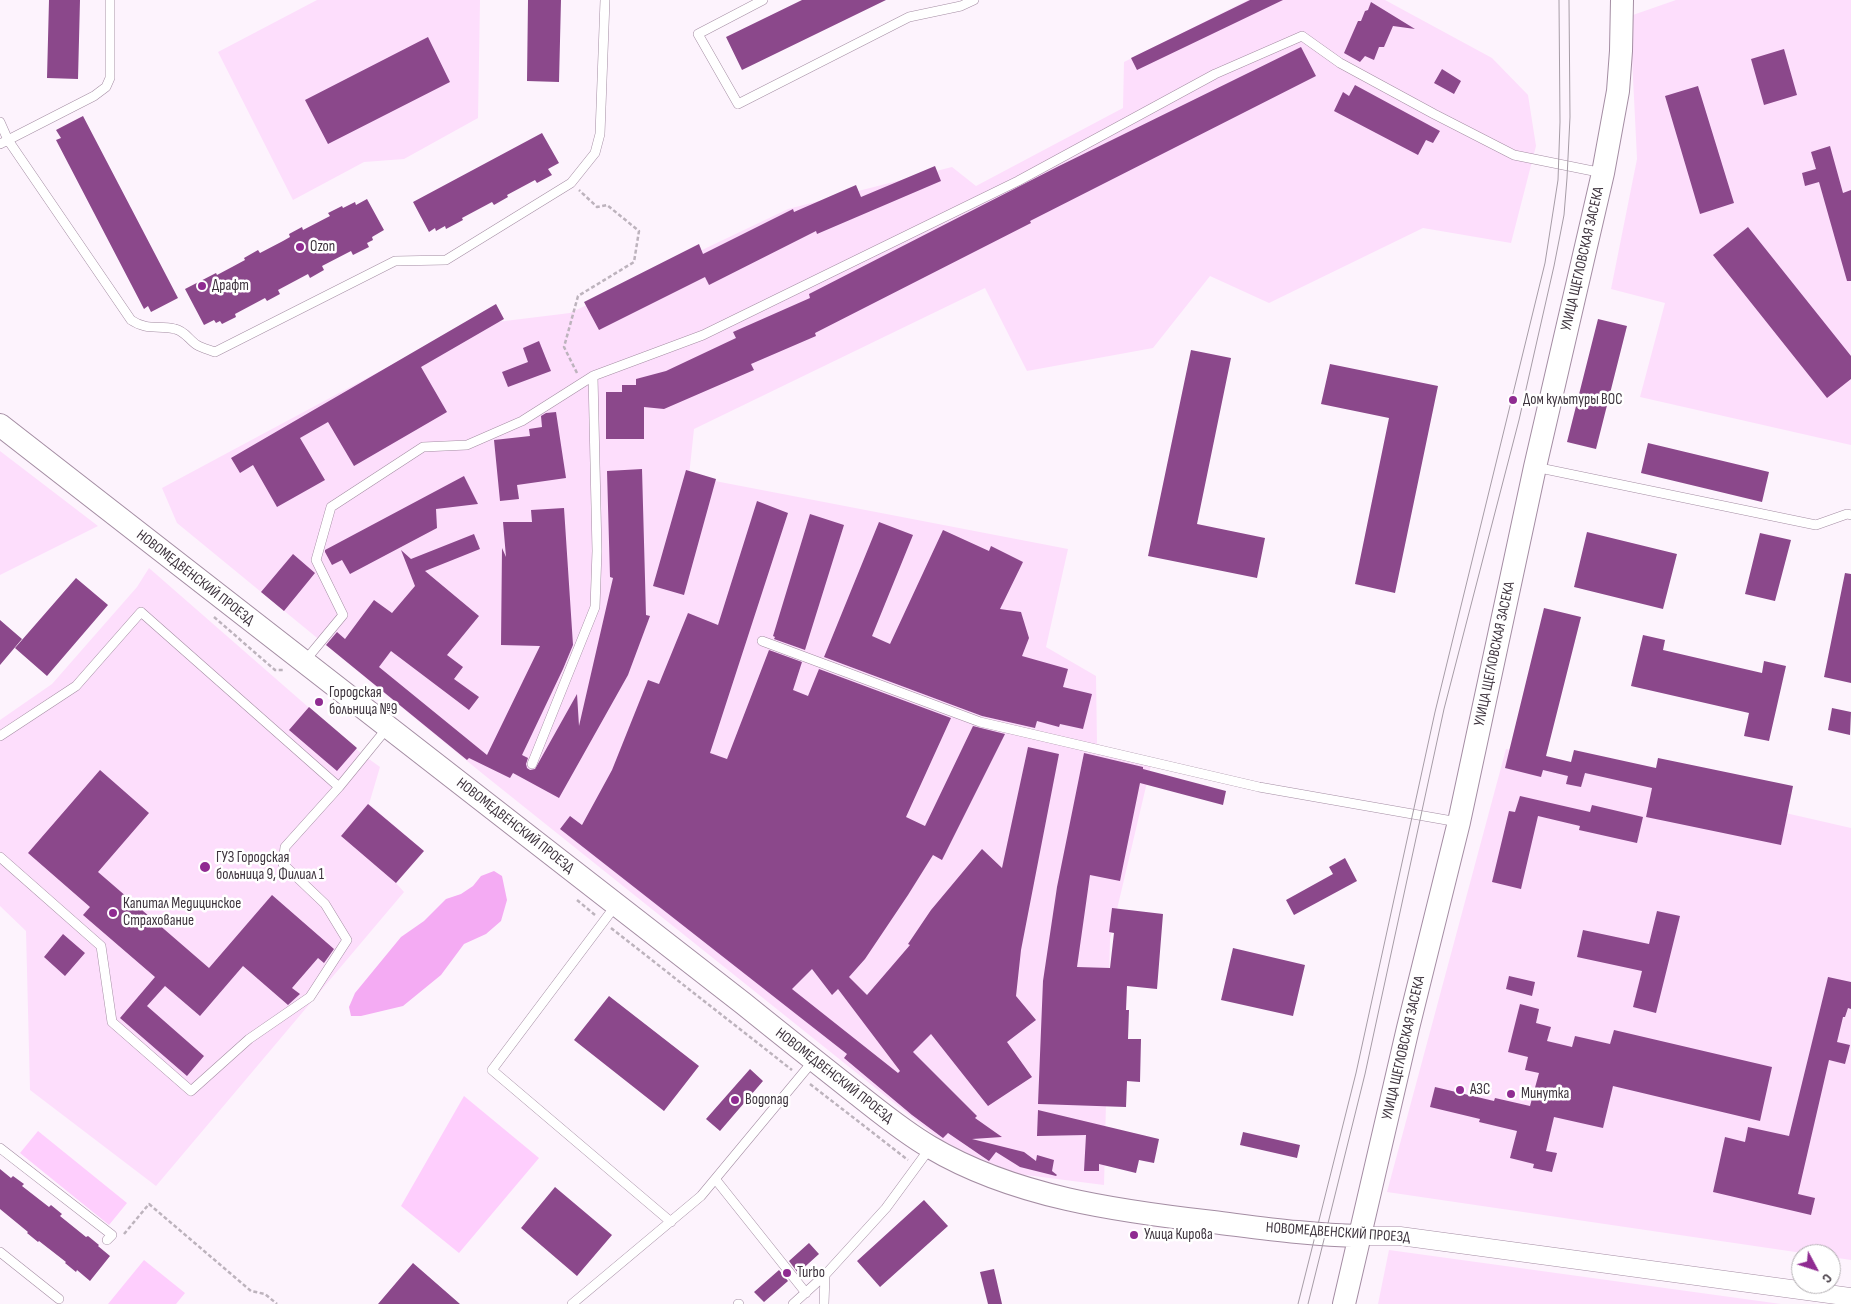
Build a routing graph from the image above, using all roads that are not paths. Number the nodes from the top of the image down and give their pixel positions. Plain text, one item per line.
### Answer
1 (110, 0) edge
2 (605, 0) edge
3 (763, 0) edge
4 (974, 0) edge
5 (1622, 0) edge
6 (0, 122) edge
7 (4, 142) edge
8 (1603, 173) junction
9 (593, 376) junction
10 (0, 425) edge
11 (1535, 467) junction
12 (1851, 515) edge
13 (762, 641) dead end
14 (304, 662) junction
15 (388, 727) junction
16 (0, 736) edge
17 (532, 764) dead end
18 (339, 787) junction
19 (1459, 822) junction
20 (0, 857) edge
21 (616, 905) junction
22 (814, 1061) junction
23 (930, 1147) junction
24 (0, 1148) edge
25 (716, 1180) junction
26 (671, 1222) junction
27 (1360, 1236) junction
28 (108, 1240) dead end
29 (0, 1252) edge
30 (825, 1276) junction
31 (806, 1293) junction
32 (1851, 1297) edge
33 (59, 1299) dead end
34 (572, 1304) edge
35 (793, 1304) edge
36 (824, 1304) edge
37 (1344, 1304) edge

1 - 7 lane
2 - 7 lane
3 - 4 lane
5 - 8 street, УЛИЦА ЩЕГЛОВСКАЯ ЗАСЕКА
6 - 7 lane
8 - 9 lane
8 - 11 street, УЛИЦА ЩЕГЛОВСКАЯ ЗАСЕКА
9 - 14 lane
9 - 17 lane
10 - 14 street, НОВОМЕДВЕНСКИЙ ПРОЕЗД
11 - 12 lane
11 - 19 street, УЛИЦА ЩЕГЛОВСКАЯ ЗАСЕКА
13 - 19 lane
14 - 15 street, НОВОМЕДВЕНСКИЙ ПРОЕЗД
15 - 18 lane
15 - 21 street, НОВОМЕДВЕНСКИЙ ПРОЕЗД
16 - 18 lane
18 - 20 lane
19 - 27 street, УЛИЦА ЩЕГЛОВСКАЯ ЗАСЕКА
21 - 22 street, НОВОМЕДВЕНСКИЙ ПРОЕЗД
21 - 26 lane
22 - 23 street, НОВОМЕДВЕНСКИЙ ПРОЕЗД
22 - 25 lane
23 - 27 street, НОВОМЕДВЕНСКИЙ ПРОЕЗД
23 - 30 lane
24 - 28 lane
25 - 26 lane
25 - 31 lane
26 - 34 lane
27 - 32 street, НОВОМЕДВЕНСКИЙ ПРОЕЗД
27 - 37 street, УЛИЦА ЩЕГЛОВСКАЯ ЗАСЕКА
29 - 33 lane
30 - 31 lane
30 - 36 lane
31 - 35 lane

